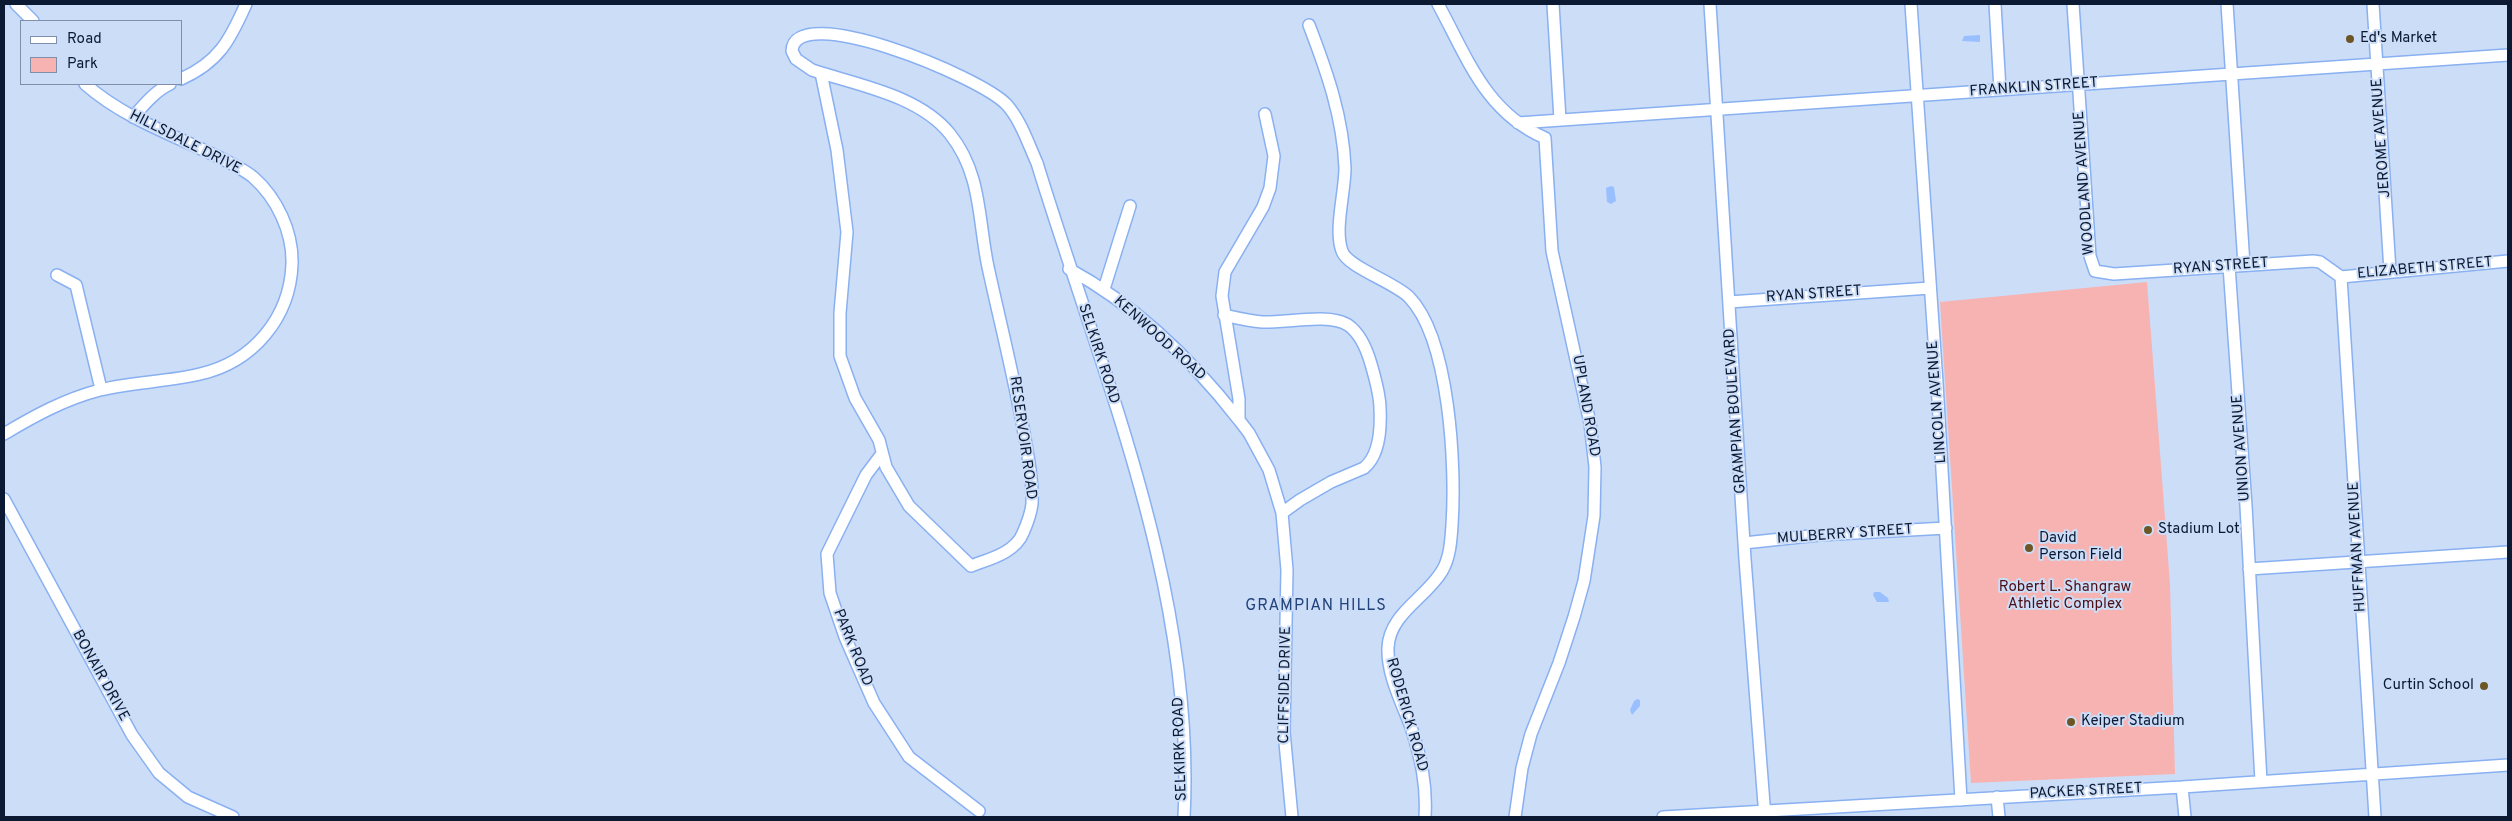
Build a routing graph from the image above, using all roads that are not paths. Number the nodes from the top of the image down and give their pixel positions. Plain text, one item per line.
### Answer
1 (16, 4) edge
2 (246, 4) edge
3 (1438, 4) edge
4 (1553, 4) edge
5 (1710, 4) edge
6 (1911, 4) edge
7 (1995, 4) edge
8 (2073, 4) edge
9 (2226, 4) edge
10 (2372, 4) edge
11 (32, 20) edge
12 (804, 22) dead end
13 (1309, 25) dead end
14 (906, 41) dead end
15 (2508, 55) edge
16 (2377, 65) junction
17 (821, 73) junction
18 (2231, 75) junction
19 (182, 78) edge
20 (86, 85) edge
21 (168, 85) edge
22 (2078, 85) junction
23 (2000, 90) junction
24 (1917, 95) junction
25 (1716, 108) junction
26 (1265, 114) dead end
27 (133, 117) junction
28 (1560, 120) junction
29 (1518, 123) junction
30 (1130, 206) dead end
31 (2508, 261) edge
32 (2244, 265) junction
33 (2229, 266) junction
34 (1069, 269) junction
35 (2095, 271) joint
36 (2390, 271) junction
37 (57, 275) dead end
38 (2342, 277) junction
39 (1930, 288) junction
40 (1104, 289) junction
41 (1729, 302) junction
42 (1224, 315) junction
43 (101, 390) junction
44 (1239, 420) junction
45 (4, 434) edge
46 (881, 455) junction
47 (4, 499) edge
48 (1282, 513) junction
49 (1946, 528) junction
50 (1744, 543) junction
51 (2508, 552) edge
52 (2359, 562) junction
53 (2249, 569) junction
54 (2508, 765) edge
55 (2371, 773) junction
56 (2261, 781) junction
57 (2182, 787) junction
58 (1997, 797) junction
59 (1961, 800) junction
60 (978, 811) dead end
61 (1764, 815) edge
62 (233, 817) edge
63 (1184, 817) edge
64 (1292, 817) edge
65 (1425, 817) edge
66 (1515, 817) edge
67 (1663, 817) edge
68 (1998, 817) edge
69 (2184, 817) edge
70 (2374, 817) edge

1 - 11 street
2 - 19 street
3 - 29 street, UPLAND ROAD
4 - 28 street
5 - 25 street, GRAMPIAN BOULEVARD
6 - 24 street, LINCOLN AVENUE
7 - 23 street
8 - 22 street, WOODLAND AVENUE
9 - 18 street
10 - 16 street, JEROME AVENUE
12 - 17 street, RESERVOIR ROAD
13 - 65 street, RODERICK ROAD
14 - 34 street, SELKIRK ROAD
15 - 16 street, FRANKLIN STREET
16 - 18 street, FRANKLIN STREET
16 - 36 street, JEROME AVENUE
17 - 46 street, RESERVOIR ROAD
17 - 46 street, RESERVOIR ROAD
18 - 22 street, FRANKLIN STREET
18 - 32 street
20 - 27 street, HILLSDALE DRIVE
21 - 27 street
22 - 23 street, FRANKLIN STREET
22 - 35 street, WOODLAND AVENUE
23 - 24 street, FRANKLIN STREET
24 - 25 street, FRANKLIN STREET
24 - 39 street, LINCOLN AVENUE
25 - 28 street, FRANKLIN STREET
25 - 41 street, GRAMPIAN BOULEVARD
26 - 42 street
27 - 43 street, HILLSDALE DRIVE
28 - 29 street
29 - 66 street, UPLAND ROAD
30 - 40 street
31 - 36 street, ELIZABETH STREET
32 - 33 street, RYAN STREET
32 - 38 street, RYAN STREET
33 - 35 street, RYAN STREET
33 - 53 street, UNION AVENUE
34 - 40 street, KENWOOD ROAD
34 - 63 street, SELKIRK ROAD
36 - 38 street, ELIZABETH STREET
37 - 43 street
38 - 52 street, HUFFMAN AVENUE
39 - 41 street, RYAN STREET
39 - 49 street, LINCOLN AVENUE
40 - 44 street, KENWOOD ROAD
41 - 50 street, GRAMPIAN BOULEVARD
42 - 44 street
42 - 48 street
43 - 45 street, HILLSDALE DRIVE
44 - 48 street, KENWOOD ROAD
46 - 60 street, PARK ROAD
47 - 62 street, BONAIR DRIVE
48 - 64 street, CLIFFSIDE DRIVE
49 - 50 street, MULBERRY STREET
49 - 59 street, LINCOLN AVENUE
50 - 61 street, GRAMPIAN BOULEVARD
51 - 52 street
52 - 53 street
52 - 55 street, HUFFMAN AVENUE
53 - 56 street, UNION AVENUE
54 - 55 street, PACKER STREET
55 - 56 street, PACKER STREET
55 - 70 street, HUFFMAN AVENUE
56 - 57 street, PACKER STREET
57 - 58 street, PACKER STREET
57 - 69 street
58 - 59 street, PACKER STREET
58 - 68 street
59 - 61 street, PACKER STREET
61 - 67 street, PACKER STREET

